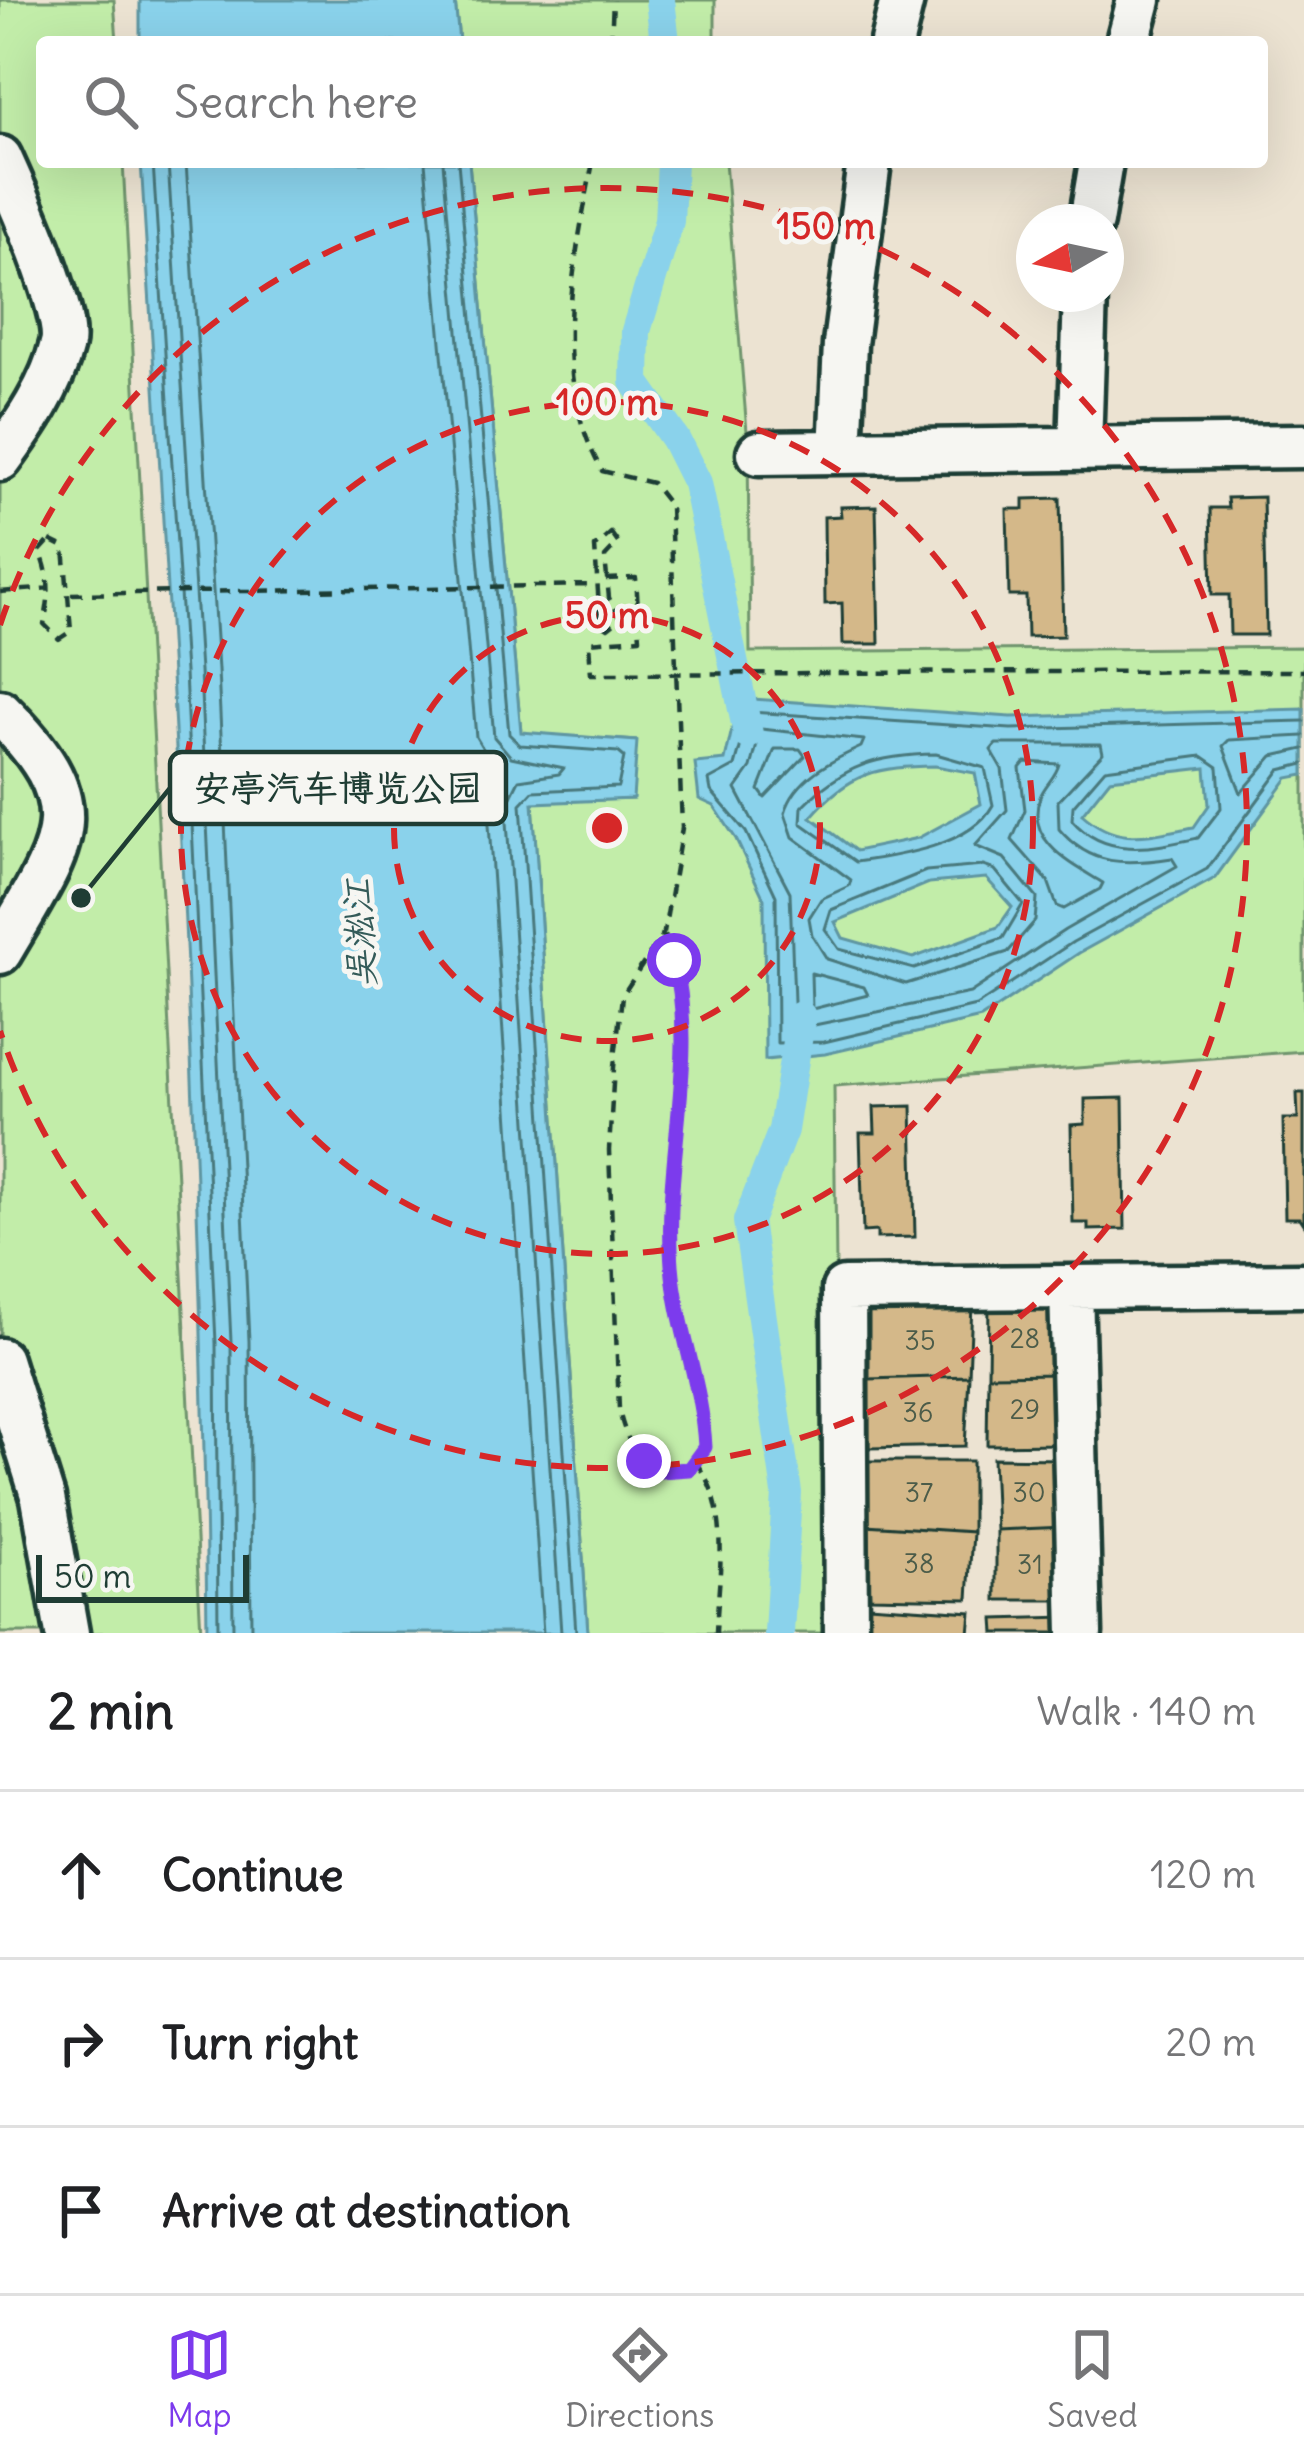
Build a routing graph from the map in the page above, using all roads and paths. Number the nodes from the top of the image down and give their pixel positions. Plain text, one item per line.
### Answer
1 (614, 0) edge
2 (902, 0) edge
3 (1139, 0) edge
4 (611, 36) edge
5 (893, 36) edge
6 (1130, 36) edge
7 (0, 158) edge
8 (591, 168) edge
9 (867, 168) edge
10 (1100, 168) edge
11 (1093, 204) edge
12 (1084, 312) edge
13 (1304, 426) edge
14 (1303, 446) edge
15 (1080, 448) junction
16 (841, 452) junction
17 (759, 453) dead end
18 (0, 459) edge
19 (606, 579) junction
20 (596, 585) junction
21 (50, 588) junction
22 (0, 592) edge
23 (70, 593) junction
24 (1304, 671) edge
25 (673, 675) junction
26 (0, 712) edge
27 (664, 932) junction
28 (0, 952) edge
29 (1304, 1285) edge
30 (1071, 1287) junction
31 (0, 1360) edge
32 (694, 1462) junction
33 (67, 1633) edge
34 (716, 1633) edge
35 (846, 1633) edge
36 (1080, 1633) edge

1 - 4 path
2 - 5 street
3 - 6 street
7 - 18 street
8 - 25 path
9 - 16 street
10 - 11 street
12 - 15 street
13 - 14 street
14 - 15 street
15 - 16 street
16 - 17 street
19 - 20 path
19 - 20 path
19 - 25 path
20 - 23 path
21 - 22 path
21 - 23 path
21 - 23 path
24 - 25 path
25 - 27 path
26 - 28 street
27 - 32 path
27 - 32 path
29 - 30 street
30 - 35 street
30 - 36 street
31 - 33 street
32 - 34 path

